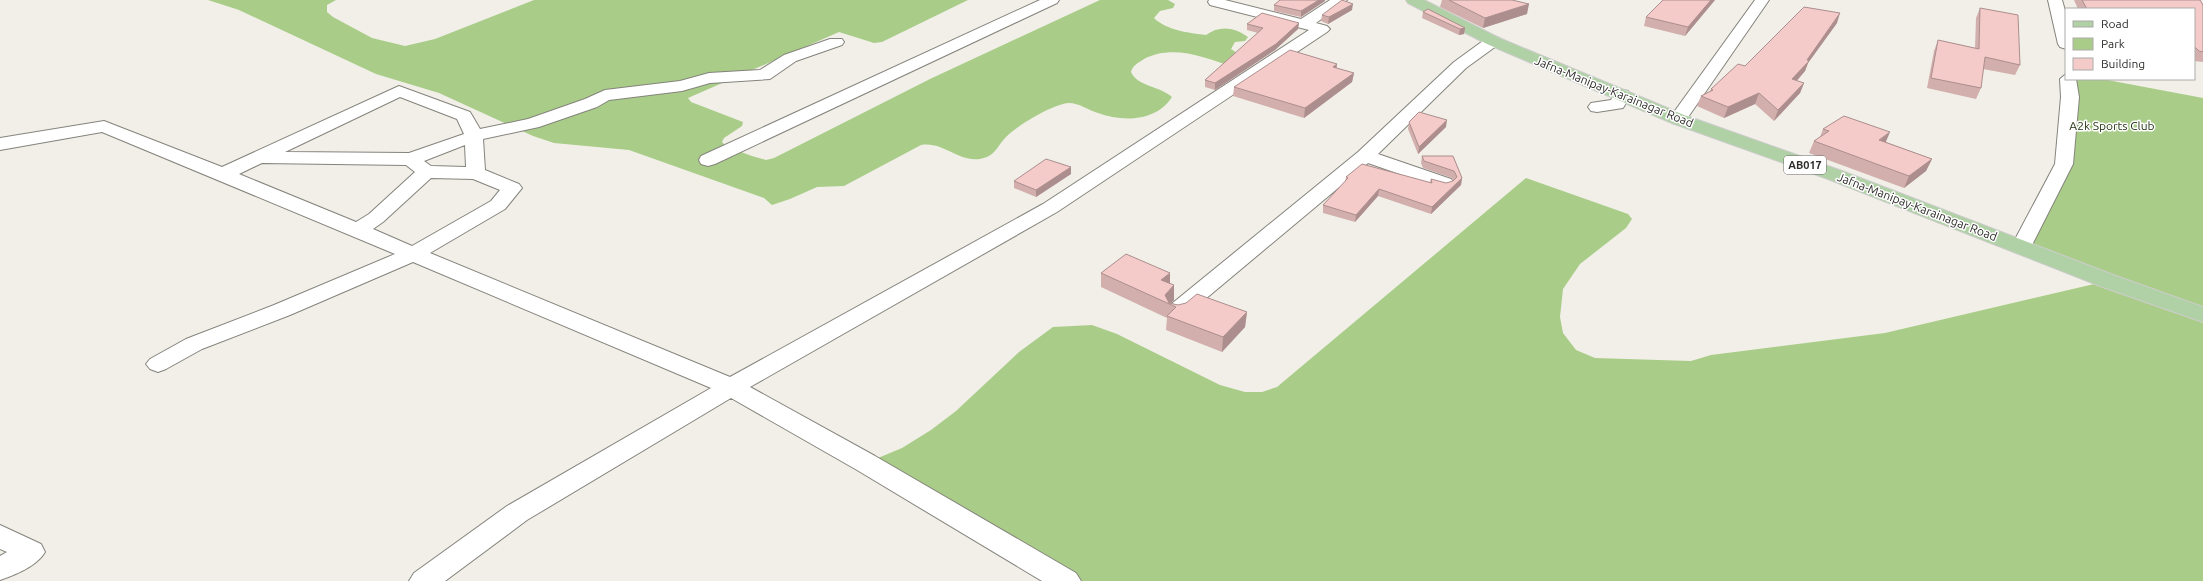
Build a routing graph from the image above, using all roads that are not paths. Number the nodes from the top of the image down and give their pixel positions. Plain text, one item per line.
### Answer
1 (1052, 0) edge
2 (1340, 0) edge
3 (1762, 0) edge
4 (2055, 0) edge
5 (1215, 2) dead end
6 (1422, 2) edge
7 (1305, 23) junction
8 (2065, 40) edge
9 (1494, 41) junction
10 (836, 42) dead end
11 (2068, 80) edge
12 (1622, 95) junction
13 (1597, 107) dead end
14 (1678, 119) junction
15 (474, 136) junction
16 (0, 144) edge
17 (1365, 156) junction
18 (260, 157) junction
19 (411, 159) junction
20 (708, 160) dead end
21 (426, 172) junction
22 (476, 173) junction
23 (223, 174) junction
24 (1444, 184) edge
25 (358, 230) junction
26 (2021, 247) junction
27 (415, 253) junction
28 (1177, 311) edge
29 (2203, 316) edge
30 (158, 364) dead end
31 (731, 387) junction
32 (0, 536) edge
33 (0, 569) edge
34 (424, 581) edge
35 (1066, 581) edge

1 - 20 street
2 - 7 street
3 - 14 street
4 - 8 street
5 - 7 street
6 - 9 main road, Jafna-Manipay-Karainagar Road / AB017
7 - 31 street
9 - 12 main road, Jafna-Manipay-Karainagar Road / AB017
9 - 17 street
10 - 15 street
11 - 26 street
12 - 13 street
12 - 14 main road, Jafna-Manipay-Karainagar Road / AB017
14 - 26 main road, Jafna-Manipay-Karainagar Road / AB017
15 - 18 street
15 - 19 street
15 - 22 street
16 - 23 street
17 - 24 street
17 - 28 street
18 - 19 street
18 - 23 street
19 - 21 street
21 - 22 street
21 - 25 street
22 - 27 street
23 - 25 street
25 - 27 street
26 - 29 main road, Jafna-Manipay-Karainagar Road / AB017
27 - 30 street
27 - 31 street
31 - 34 street
31 - 35 street
32 - 33 street

